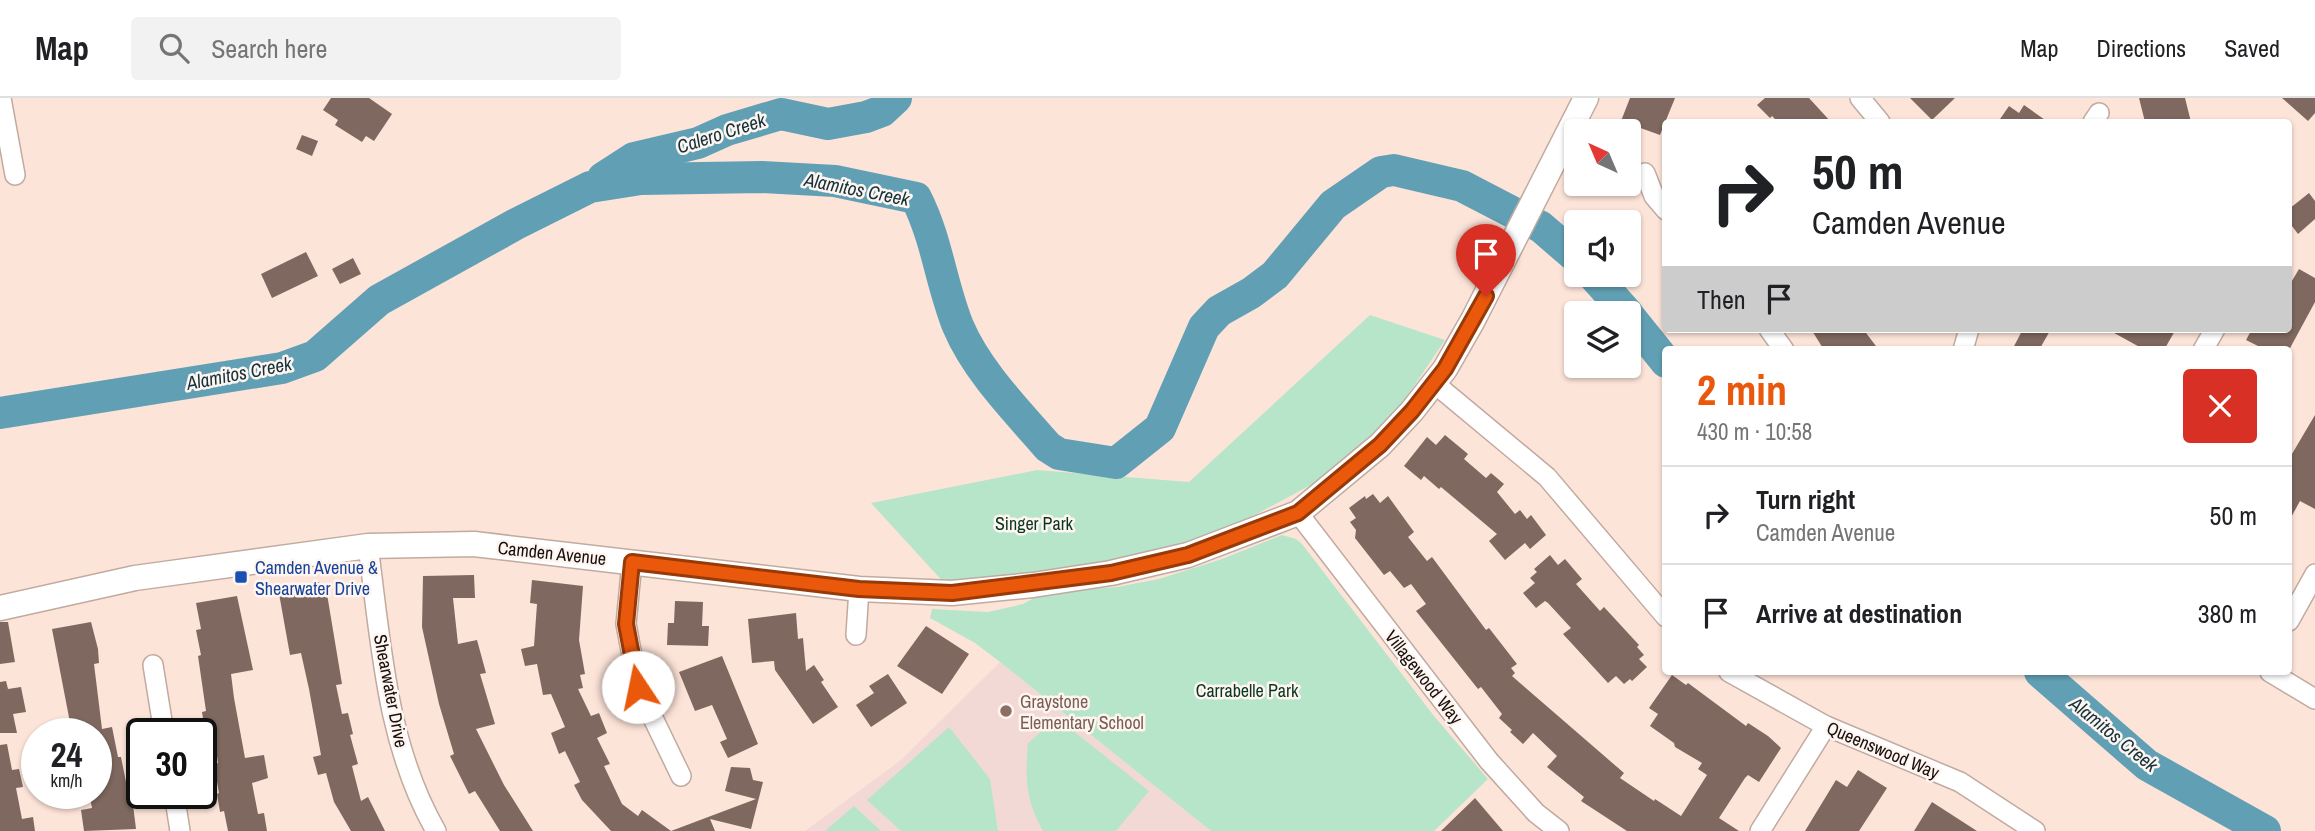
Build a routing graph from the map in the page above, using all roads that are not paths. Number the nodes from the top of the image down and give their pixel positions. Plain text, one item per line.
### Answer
1 (1, 98) edge
2 (1586, 98) edge
3 (1860, 98) edge
4 (1878, 119) edge
5 (1645, 173) dead end
6 (16, 175) dead end
7 (1662, 205) edge
8 (1434, 383) junction
9 (1298, 513) junction
10 (368, 546) junction
11 (632, 562) junction
12 (2315, 575) edge
13 (859, 589) junction
14 (0, 608) edge
15 (1662, 612) edge
16 (2292, 616) edge
17 (856, 635) dead end
18 (153, 665) dead end
19 (1734, 675) edge
20 (2275, 675) edge
21 (2315, 699) edge
22 (162, 718) edge
23 (1826, 726) junction
24 (681, 776) dead end
25 (177, 809) edge
26 (2011, 825) edge
27 (180, 831) edge
28 (436, 831) edge
29 (1559, 831) edge
30 (1760, 831) edge
31 (2035, 831) edge

1 - 6 street
2 - 8 street, Camden Avenue
3 - 4 street
5 - 7 street
8 - 9 street, Camden Avenue
8 - 15 street
9 - 13 street, Camden Avenue
9 - 29 street, Villagewood Way
10 - 11 street, Camden Avenue
10 - 14 street, Camden Avenue
10 - 28 street, Shearwater Drive
11 - 13 street, Camden Avenue
11 - 24 street
12 - 16 street
13 - 17 street
18 - 22 street
19 - 23 street, Queenswood Way
20 - 21 street
23 - 26 street, Queenswood Way
23 - 30 street
25 - 27 street
26 - 31 street, Queenswood Way

